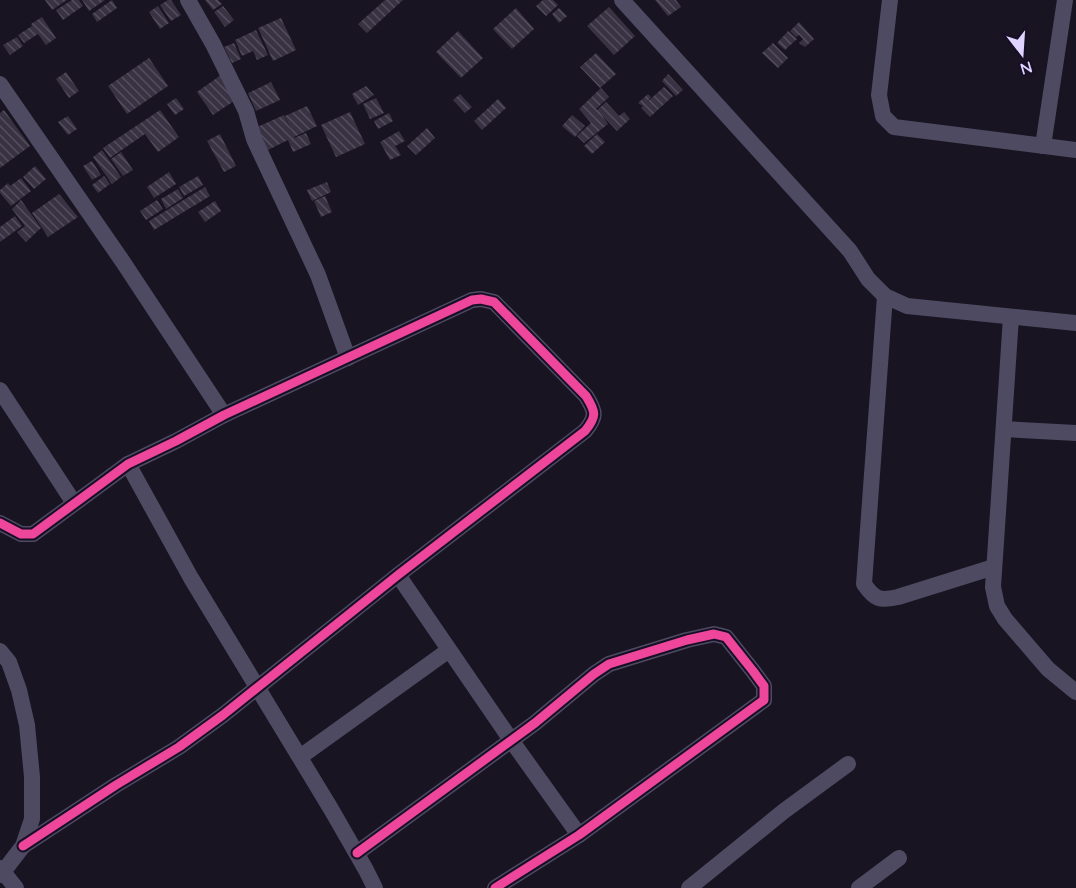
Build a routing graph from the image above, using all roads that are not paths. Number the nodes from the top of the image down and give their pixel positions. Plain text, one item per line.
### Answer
1 (188, 0) edge
2 (622, 0) edge
3 (891, 0) edge
4 (1065, 0) edge
5 (0, 84) edge
6 (1043, 146) junction
7 (1076, 150) edge
8 (885, 296) junction
9 (1011, 317) junction
10 (1076, 323) edge
11 (348, 358) junction
12 (0, 390) edge
13 (224, 416) junction
14 (1004, 429) junction
15 (1076, 434) edge
16 (128, 464) junction
17 (74, 503) junction
18 (0, 523) edge
19 (994, 567) junction
20 (399, 575) junction
21 (449, 650) junction
22 (0, 651) edge
23 (257, 686) junction
24 (1076, 692) edge
25 (511, 740) junction
26 (300, 757) junction
27 (849, 764) dead end
28 (579, 835) junction
29 (23, 846) junction
30 (357, 853) junction
31 (899, 858) dead end
32 (1, 872) edge
33 (16, 888) edge
34 (375, 888) edge
35 (495, 888) edge
36 (689, 888) edge
37 (859, 888) edge

1 - 11 street
2 - 8 street
3 - 6 street
4 - 6 street
5 - 13 street
6 - 7 street
8 - 9 street
8 - 19 street
9 - 10 street
9 - 14 street
11 - 13 street
11 - 20 street
12 - 17 street
13 - 16 street
14 - 15 street
14 - 19 street
16 - 17 street
16 - 23 street
17 - 18 street
19 - 24 street
20 - 21 street
20 - 23 street
21 - 25 street
21 - 26 street
22 - 29 street
23 - 26 street
23 - 29 street
25 - 28 street
25 - 28 street
25 - 30 street
26 - 30 street
27 - 36 street
28 - 35 street
29 - 32 street
30 - 34 street
31 - 37 street
32 - 33 street

